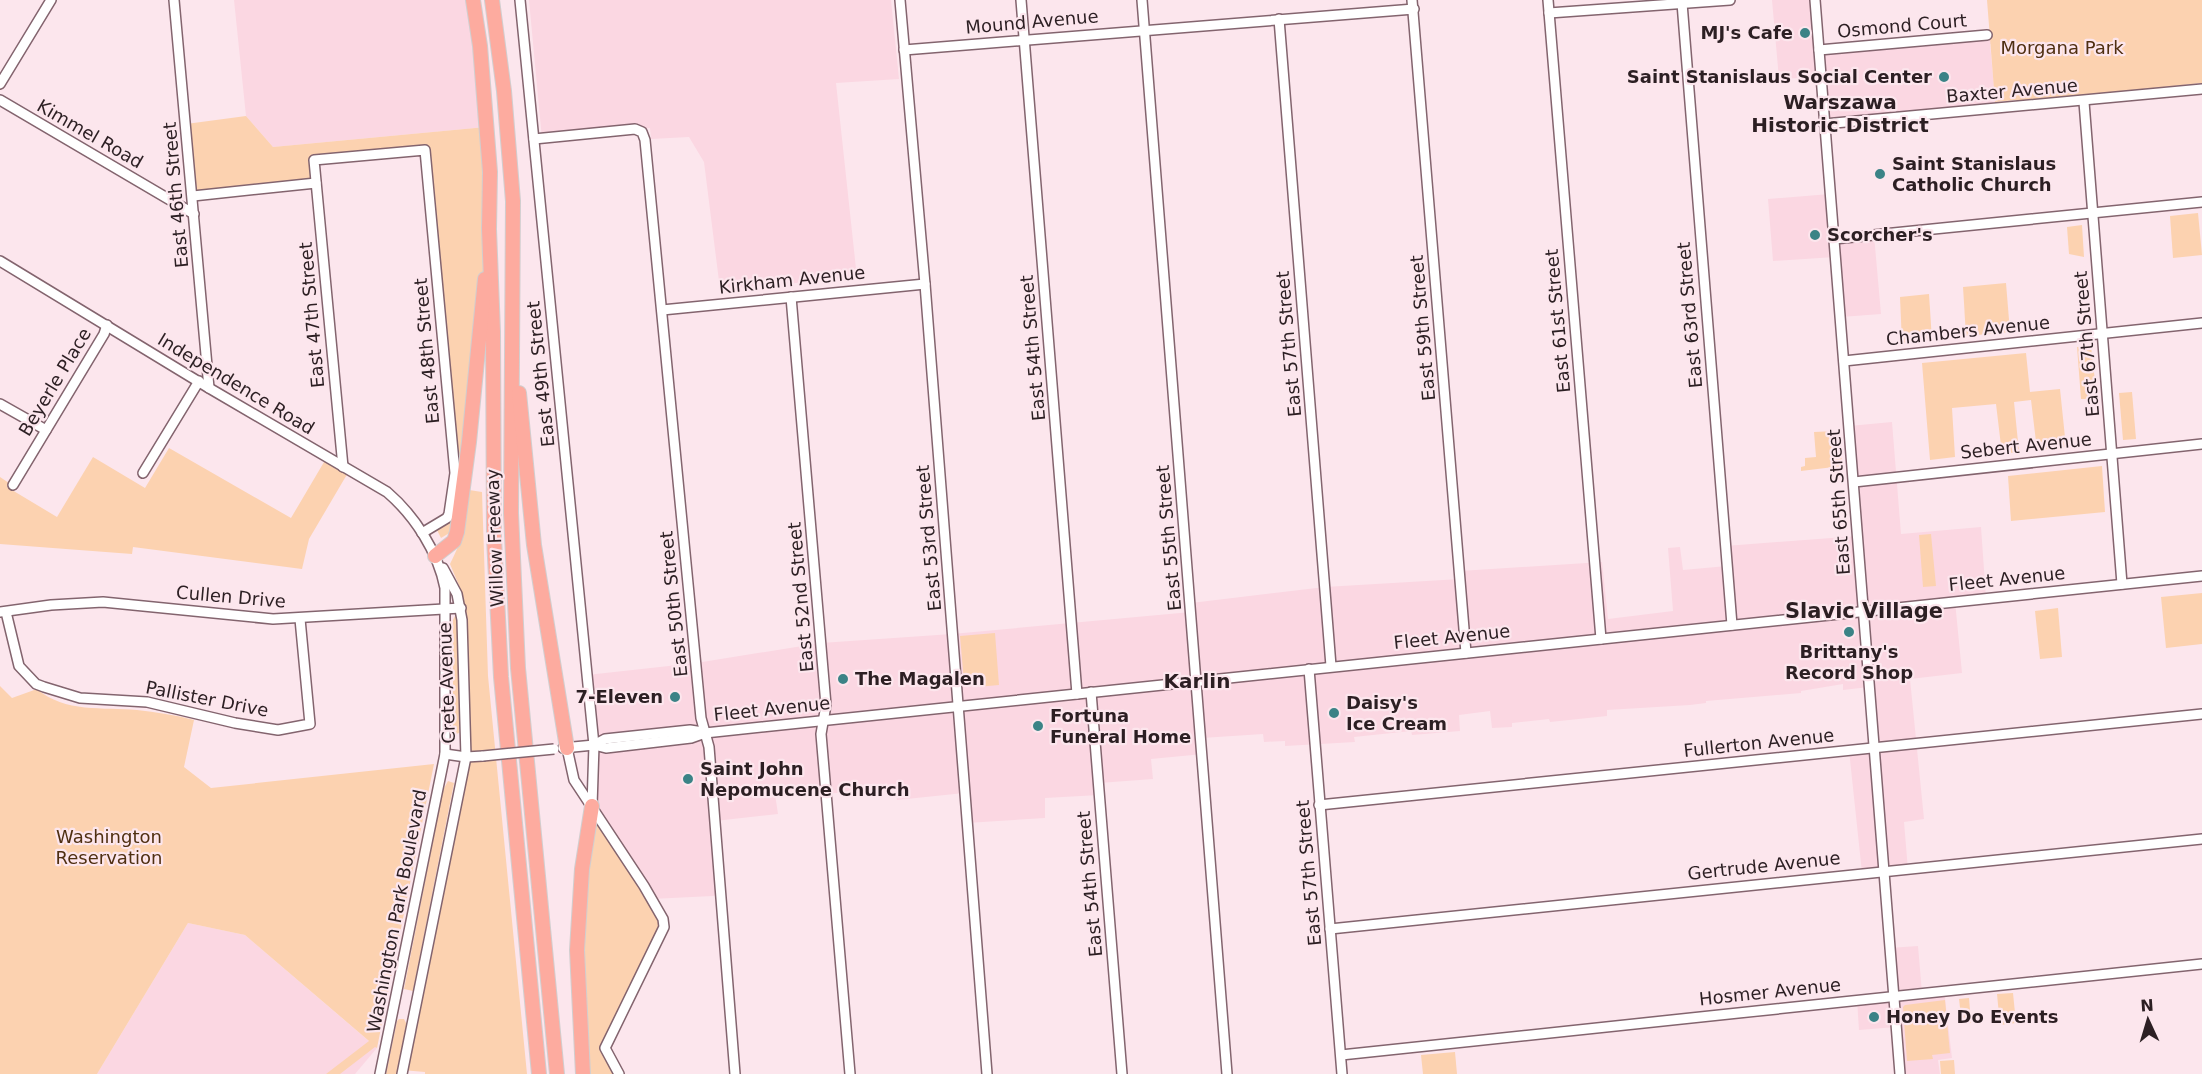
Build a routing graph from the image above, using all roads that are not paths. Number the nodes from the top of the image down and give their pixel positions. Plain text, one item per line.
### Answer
1 (51, 0) edge
2 (174, 0) edge
3 (473, 0) edge
4 (492, 0) edge
5 (520, 0) edge
6 (900, 0) edge
7 (1021, 0) edge
8 (1142, 0) edge
9 (1548, 0) edge
10 (1730, 0) edge
11 (1815, 0) edge
12 (1682, 3) junction
13 (1413, 4) edge
14 (1549, 13) junction
15 (1280, 19) junction
16 (1145, 29) junction
17 (1987, 35) dead end
18 (1025, 39) junction
19 (904, 50) junction
20 (1819, 50) junction
21 (0, 84) edge
22 (2202, 89) edge
23 (0, 100) edge
24 (2084, 102) junction
25 (1824, 124) junction
26 (534, 139) junction
27 (425, 150) joint
28 (316, 183) junction
29 (193, 196) junction
30 (2202, 202) edge
31 (2092, 213) junction
32 (194, 214) junction
33 (489, 229) junction
34 (1834, 239) junction
35 (0, 261) edge
36 (925, 284) junction
37 (791, 297) junction
38 (662, 310) junction
39 (512, 320) junction
40 (2202, 323) edge
41 (107, 325) junction
42 (2103, 334) junction
43 (1844, 361) junction
44 (199, 381) junction
45 (209, 388) junction
46 (0, 404) edge
47 (46, 430) junction
48 (2202, 444) edge
49 (2112, 453) junction
50 (343, 467) junction
51 (142, 473) dead end
52 (1854, 482) junction
53 (13, 485) dead end
54 (422, 533) junction
55 (435, 556) junction
56 (2202, 576) edge
57 (2122, 584) junction
58 (461, 608) junction
59 (445, 609) junction
60 (1863, 611) junction
61 (3, 612) edge
62 (300, 619) junction
63 (1732, 625) junction
64 (1601, 639) junction
65 (1466, 653) junction
66 (1331, 666) junction
67 (1309, 669) junction
68 (1197, 681) junction
69 (1091, 692) junction
70 (1077, 694) junction
71 (957, 706) junction
72 (2202, 714) edge
73 (824, 720) junction
74 (705, 733) junction
75 (594, 745) junction
76 (561, 748) junction
77 (1874, 748) junction
78 (445, 754) junction
79 (466, 757) junction
80 (1319, 805) junction
81 (592, 806) junction
82 (2202, 839) edge
83 (1883, 871) junction
84 (1330, 929) junction
85 (2202, 964) edge
86 (1894, 996) junction
87 (1341, 1055) junction
88 (380, 1074) edge
89 (402, 1074) edge
90 (539, 1074) edge
91 (557, 1074) edge
92 (583, 1074) edge
93 (619, 1074) edge
94 (735, 1074) edge
95 (850, 1074) edge
96 (987, 1074) edge
97 (1122, 1074) edge
98 (1227, 1074) edge
99 (1342, 1074) edge
100 (1899, 1074) edge

1 - 21 street
2 - 29 street, East 46th Street
3 - 33 highway, Willow Freeway
4 - 39 highway, Willow Freeway
5 - 26 street, East 49th Street
6 - 19 street, East 53rd Street
7 - 18 street, East 54th Street
8 - 16 street, East 55th Street
9 - 14 street, East 61st Street
10 - 12 street
11 - 20 street, East 65th Street
12 - 14 street
12 - 63 street, East 63rd Street
13 - 15 street, Mound Avenue
13 - 65 street, East 59th Street
14 - 64 street, East 61st Street
15 - 16 street, Mound Avenue
15 - 66 street, East 57th Street
16 - 18 street, Mound Avenue
16 - 68 street, East 55th Street
17 - 20 street, Osmond Court
18 - 19 street, Mound Avenue
18 - 70 street, East 54th Street
19 - 36 street, East 53rd Street
20 - 25 street, East 65th Street
22 - 24 street, Baxter Avenue
23 - 32 street, Kimmel Road
24 - 25 street, Baxter Avenue
24 - 31 street, East 67th Street
25 - 34 street, East 65th Street
26 - 38 street, East 50th Street
26 - 75 street, East 49th Street
27 - 28 street, East 47th Street
27 - 54 street, East 48th Street
28 - 29 street
28 - 50 street, East 47th Street
29 - 32 street, East 46th Street
30 - 31 street
31 - 34 street
31 - 42 street, East 67th Street
32 - 45 street, East 46th Street
33 - 55 highway
33 - 90 highway, Willow Freeway
34 - 43 street, East 65th Street
35 - 41 street, Independence Road
36 - 37 street, Kirkham Avenue
36 - 71 street, East 53rd Street
37 - 38 street, Kirkham Avenue
37 - 73 street, East 52nd Street
38 - 74 street, East 50th Street
39 - 76 highway
39 - 91 highway, Willow Freeway
40 - 42 street, Chambers Avenue
41 - 44 street, Independence Road
41 - 47 street, Beyerle Place
42 - 43 street, Chambers Avenue
42 - 49 street, East 67th Street
43 - 52 street, East 65th Street
44 - 45 street, Independence Road
44 - 51 street
45 - 50 street, Independence Road
46 - 47 street
47 - 53 street, Beyerle Place
48 - 49 street, Sebert Avenue
49 - 52 street, Sebert Avenue
49 - 57 street, East 67th Street
50 - 54 street, Independence Road
52 - 60 street, East 65th Street
54 - 55 street, Independence Road
55 - 58 street, Independence Road
55 - 59 street, Independence Road
56 - 57 street, Fleet Avenue
57 - 60 street, Fleet Avenue
58 - 59 street, Cullen Drive
58 - 79 street, Crete Avenue
59 - 62 street, Cullen Drive
59 - 78 street, Crete Avenue
60 - 63 street, Fleet Avenue
60 - 77 street, East 65th Street
61 - 62 street, Cullen Drive
61 - 62 street, Pallister Drive
63 - 64 street, Fleet Avenue
64 - 65 street, Fleet Avenue
65 - 66 street, Fleet Avenue
66 - 67 street, Fleet Avenue
67 - 68 street, Fleet Avenue
67 - 80 street, East 57th Street
68 - 69 street, Fleet Avenue
68 - 98 street, East 55th Street
69 - 70 street, Fleet Avenue
69 - 97 street, East 54th Street
70 - 71 street, Fleet Avenue
71 - 73 street, Fleet Avenue
71 - 96 street, East 53rd Street
72 - 77 street, Fullerton Avenue
73 - 74 street, Fleet Avenue
73 - 95 street, East 52nd Street
74 - 75 street, Fleet Avenue
74 - 94 street, East 50th Street
75 - 76 street, Fleet Avenue
75 - 81 street
76 - 79 street, Fleet Avenue, bridge
76 - 81 street
77 - 80 street, Fullerton Avenue
77 - 83 street, East 65th Street
78 - 79 street, Fleet Avenue
78 - 88 street, Washington Park Boulevard
79 - 89 street, Washington Park Boulevard
80 - 84 street, East 57th Street
81 - 92 highway
81 - 93 street
82 - 83 street, Gertrude Avenue
83 - 84 street, Gertrude Avenue
83 - 86 street, East 65th Street
84 - 87 street, East 57th Street
85 - 86 street, Hosmer Avenue
86 - 87 street, Hosmer Avenue
86 - 100 street, East 65th Street
87 - 99 street, East 57th Street

